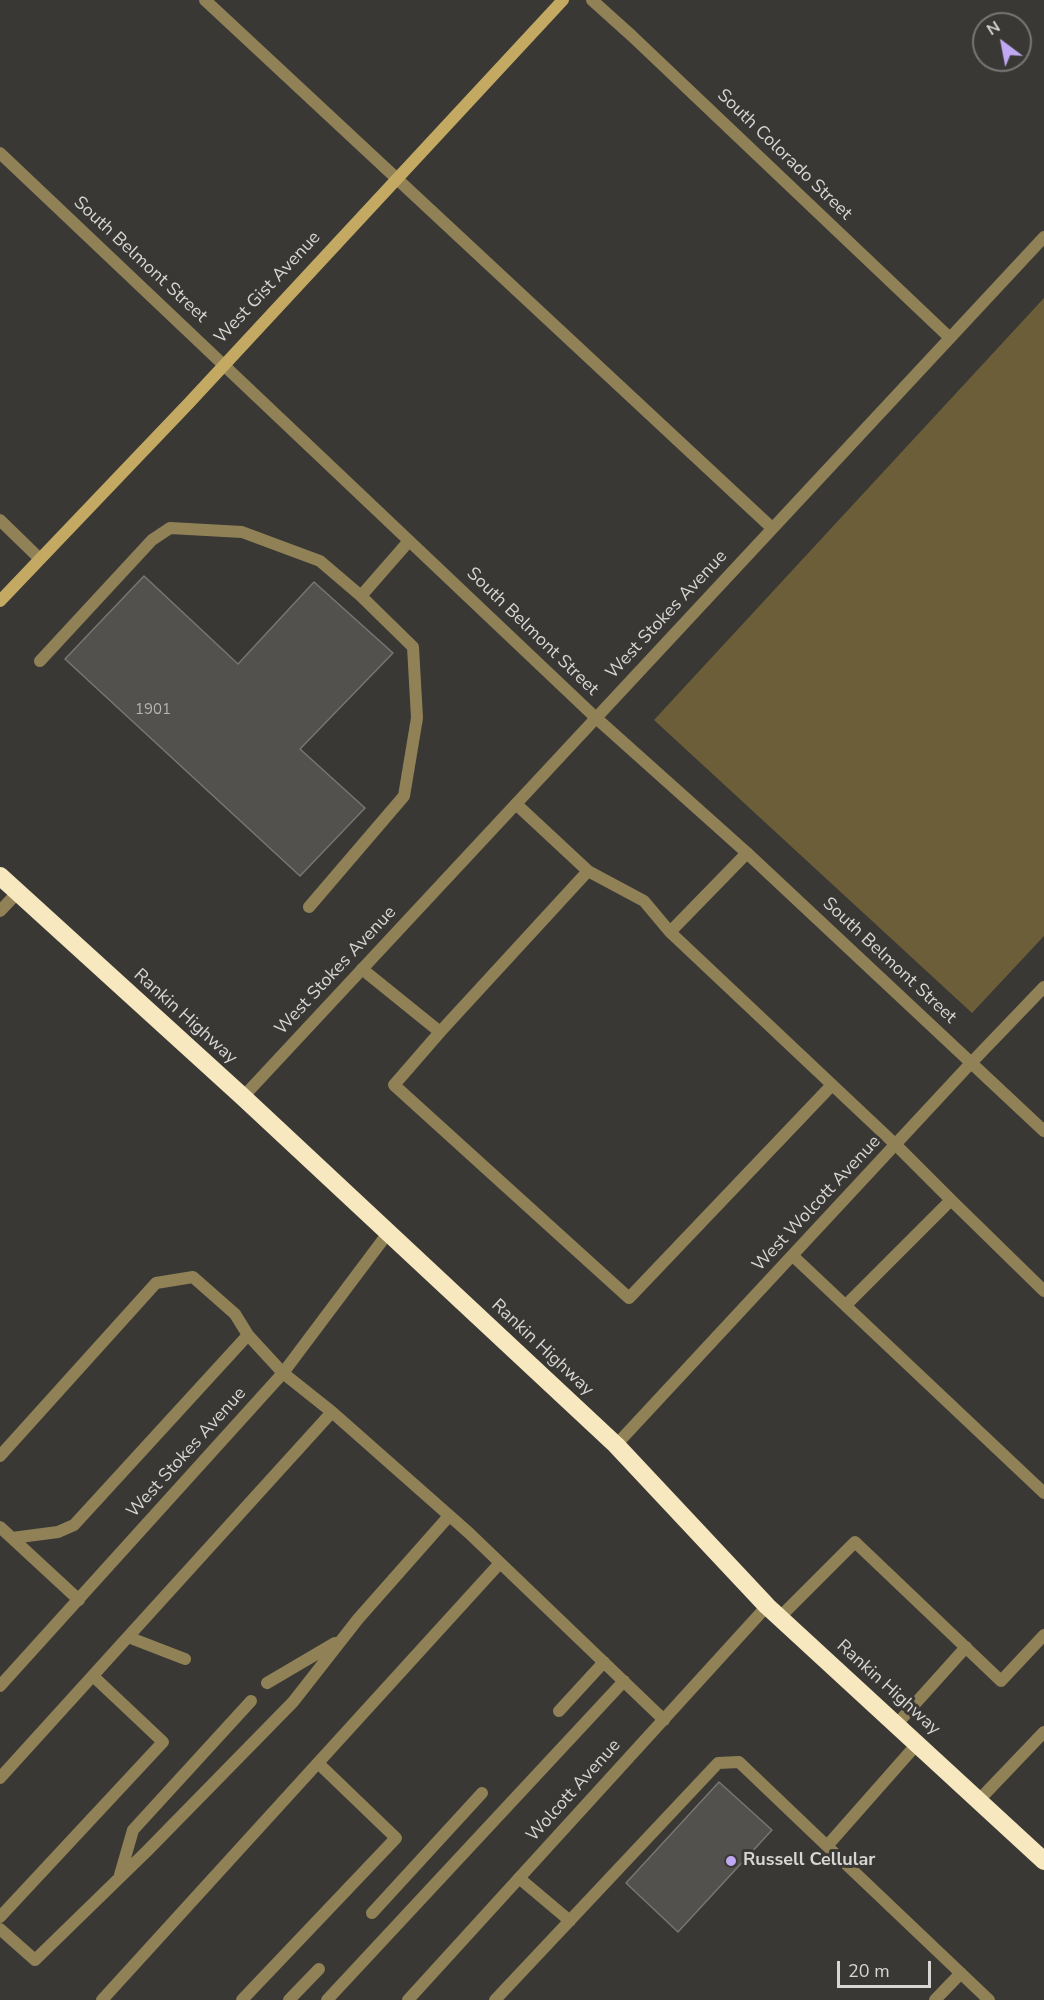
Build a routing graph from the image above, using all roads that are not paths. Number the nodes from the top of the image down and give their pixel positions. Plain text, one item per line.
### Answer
1 (205, 0) edge
2 (563, 0) edge
3 (592, 0) edge
4 (0, 153) edge
5 (395, 179) junction
6 (1044, 237) edge
7 (950, 338) junction
8 (224, 363) junction
9 (0, 520) edge
10 (772, 528) junction
11 (410, 541) junction
12 (39, 558) junction
13 (361, 596) junction
14 (0, 601) edge
15 (40, 661) dead end
16 (595, 717) junction
17 (516, 804) junction
18 (747, 853) junction
19 (588, 871) junction
20 (0, 876) edge
21 (18, 892) junction
22 (309, 907) dead end
23 (0, 911) edge
24 (670, 932) junction
25 (362, 969) junction
26 (1044, 987) edge
27 (440, 1032) junction
28 (971, 1063) junction
29 (832, 1085) junction
30 (243, 1097) junction
31 (1044, 1131) edge
32 (896, 1145) junction
33 (951, 1200) junction
34 (388, 1233) junction
35 (793, 1256) junction
36 (1044, 1291) edge
37 (846, 1305) junction
38 (248, 1335) junction
39 (284, 1373) junction
40 (332, 1412) junction
41 (616, 1445) junction
42 (0, 1455) edge
43 (1044, 1492) edge
44 (449, 1516) junction
45 (0, 1527) edge
46 (12, 1538) junction
47 (500, 1563) junction
48 (79, 1600) junction
49 (773, 1612) junction
50 (1044, 1635) edge
51 (128, 1637) junction
52 (341, 1640) junction
53 (966, 1647) junction
54 (185, 1659) dead end
55 (604, 1662) junction
56 (93, 1676) junction
57 (624, 1681) junction
58 (267, 1683) dead end
59 (0, 1686) edge
60 (251, 1701) dead end
61 (559, 1711) dead end
62 (664, 1720) junction
63 (896, 1725) junction
64 (1044, 1731) edge
65 (917, 1744) junction
66 (318, 1763) junction
67 (0, 1778) edge
68 (482, 1793) dead end
69 (979, 1800) junction
70 (827, 1846) junction
71 (1044, 1861) edge
72 (120, 1876) junction
73 (519, 1878) junction
74 (372, 1913) dead end
75 (0, 1917) edge
76 (570, 1921) junction
77 (0, 1929) edge
78 (319, 1969) dead end
79 (960, 1973) junction
80 (102, 2000) edge
81 (242, 2000) edge
82 (289, 2000) edge
83 (327, 2000) edge
84 (408, 2000) edge
85 (495, 2000) edge
86 (935, 2000) edge
87 (989, 2000) edge

1 - 5 street
2 - 5 street, West Gist Avenue
3 - 7 street, South Colorado Street
4 - 8 street, South Belmont Street
5 - 8 street, West Gist Avenue
5 - 10 street
6 - 7 street, West Stokes Avenue
7 - 10 street, West Stokes Avenue
8 - 11 street, South Belmont Street
8 - 12 street, West Gist Avenue
9 - 12 street
10 - 16 street, West Stokes Avenue
11 - 13 street
11 - 16 street, South Belmont Street
12 - 14 street, West Gist Avenue
13 - 15 street
13 - 22 street
16 - 17 street, West Stokes Avenue
16 - 18 street, South Belmont Street
17 - 19 street
17 - 25 street, West Stokes Avenue
18 - 24 street
18 - 28 street, South Belmont Street
19 - 24 street
19 - 27 street
20 - 21 highway, Rankin Highway
21 - 23 street
21 - 30 highway, Rankin Highway
24 - 29 street
25 - 27 street
25 - 30 street, West Stokes Avenue
26 - 28 street, West Wolcott Avenue
27 - 29 street
28 - 31 street, South Belmont Street
28 - 32 street, West Wolcott Avenue
29 - 32 street
30 - 34 highway, Rankin Highway
32 - 33 street
32 - 35 street, West Wolcott Avenue
33 - 36 street
33 - 37 street
34 - 39 street, West Stokes Avenue
34 - 41 highway, Rankin Highway
35 - 37 street
35 - 41 street, West Wolcott Avenue
37 - 43 street
38 - 39 street
38 - 42 street
38 - 46 street
39 - 40 street
39 - 48 street, West Stokes Avenue
40 - 44 street
40 - 51 street
41 - 49 highway, Rankin Highway
44 - 47 street
44 - 52 street
45 - 46 street
46 - 48 street
47 - 55 street
47 - 66 street
48 - 59 street, West Stokes Avenue
49 - 53 street, Wolcott Avenue
49 - 62 street, Wolcott Avenue
49 - 63 highway, Rankin Highway
50 - 53 street
51 - 54 street
51 - 56 street
52 - 58 street
52 - 72 street
53 - 63 street
55 - 57 street
55 - 61 street
56 - 67 street
56 - 75 street
57 - 62 street
57 - 83 street
60 - 72 street
62 - 73 street, Wolcott Avenue
63 - 65 highway, Rankin Highway
64 - 69 street
65 - 69 highway, Rankin Highway
65 - 70 street
66 - 80 street
66 - 81 street
68 - 74 street
69 - 71 highway, Rankin Highway
70 - 76 street
70 - 79 street
72 - 77 street
73 - 76 street
73 - 84 street, Wolcott Avenue
76 - 85 street
78 - 82 street
79 - 86 street
79 - 87 street

